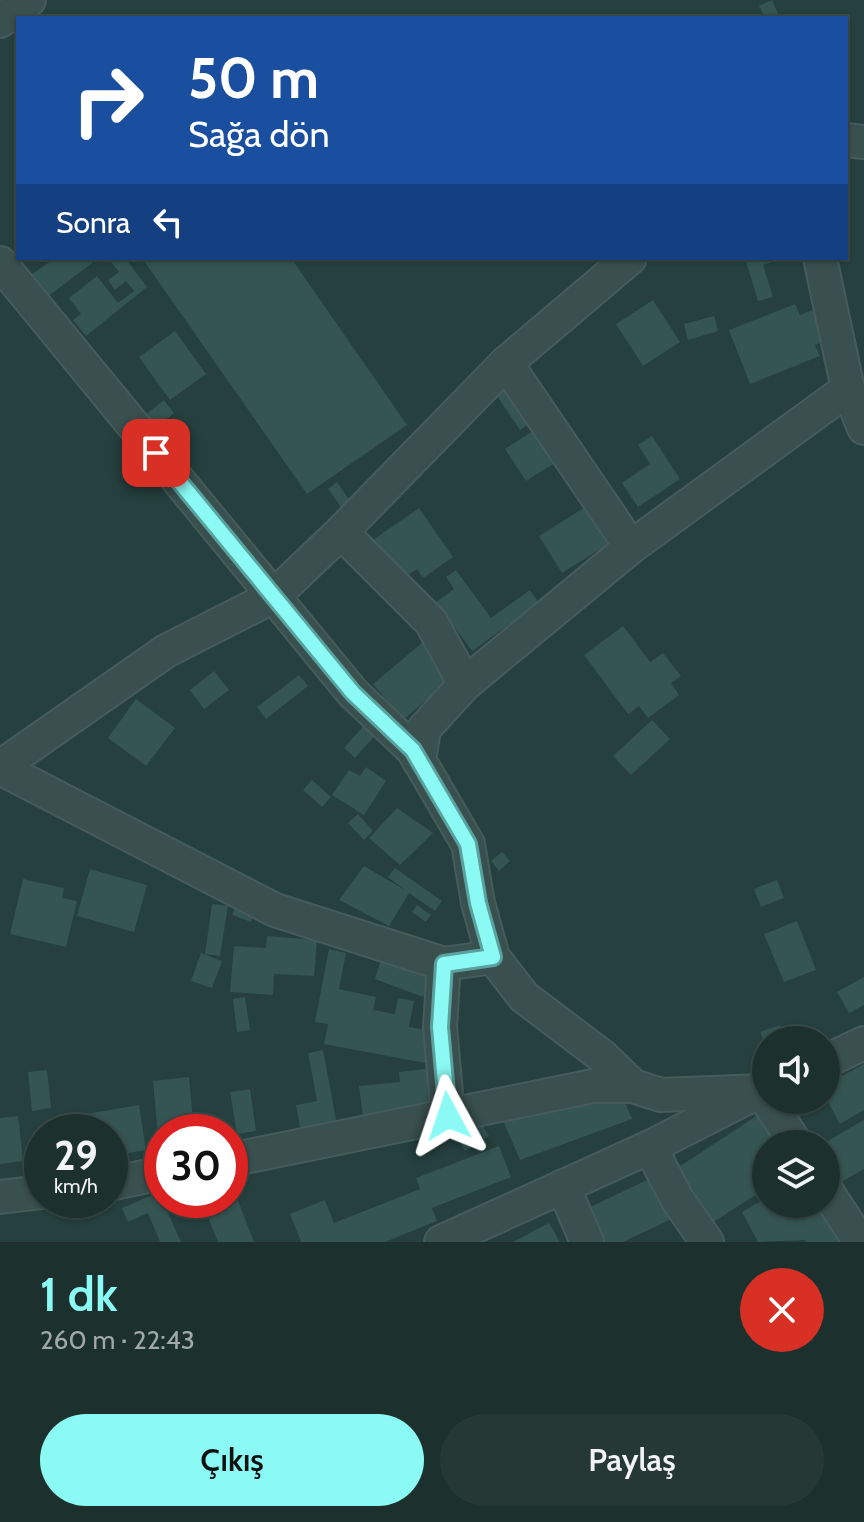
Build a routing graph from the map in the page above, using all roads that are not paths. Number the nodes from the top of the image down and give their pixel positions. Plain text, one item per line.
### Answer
1 (29, 0) edge
2 (0, 21) edge
3 (628, 260) edge
4 (820, 260) edge
5 (0, 263) edge
6 (506, 363) junction
7 (848, 389) junction
8 (864, 428) edge
9 (341, 532) junction
10 (631, 547) junction
11 (274, 596) junction
12 (465, 684) junction
13 (419, 761) junction
14 (0, 768) edge
15 (493, 957) junction
16 (444, 964) junction
17 (864, 1043) edge
18 (840, 1054) edge
19 (633, 1086) junction
20 (752, 1094) edge
21 (752, 1100) edge
22 (448, 1116) junction
23 (650, 1147) junction
24 (248, 1156) edge
25 (563, 1186) junction
26 (24, 1194) edge
27 (0, 1197) edge
28 (840, 1211) edge
29 (441, 1242) edge
30 (587, 1242) edge
31 (707, 1242) edge
32 (860, 1242) edge

1 - 2 street
3 - 6 street
4 - 7 street
5 - 11 street
6 - 9 street
6 - 10 street
7 - 8 street
7 - 10 street
9 - 11 street
9 - 12 street
10 - 12 street
11 - 13 street
11 - 14 street
12 - 13 street
13 - 15 street
14 - 16 street
15 - 16 street
15 - 19 street
16 - 22 street
17 - 18 street
19 - 20 street
19 - 22 street
21 - 23 street
22 - 24 street
23 - 25 street
23 - 31 street
25 - 29 street
25 - 30 street
26 - 27 street
28 - 32 street

